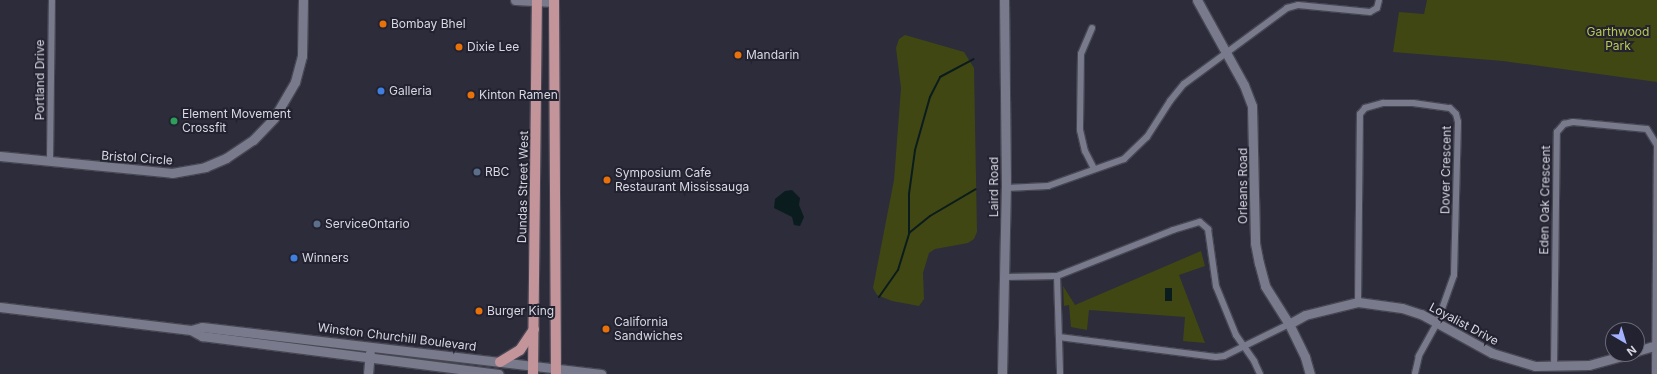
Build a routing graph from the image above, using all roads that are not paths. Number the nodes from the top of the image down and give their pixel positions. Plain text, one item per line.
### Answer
1 (52, 0) edge
2 (303, 0) edge
3 (515, 0) edge
4 (1004, 0) edge
5 (1197, 0) edge
6 (1379, 0) edge
7 (537, 1) edge
8 (554, 1) edge
9 (1092, 28) dead end
10 (1225, 53) junction
11 (0, 156) edge
12 (50, 160) junction
13 (1094, 169) junction
14 (1006, 188) junction
15 (1057, 276) junction
16 (1005, 277) junction
17 (1358, 302) junction
18 (0, 308) edge
19 (1437, 322) junction
20 (1289, 324) junction
21 (534, 329) junction
22 (191, 330) junction
23 (1059, 337) junction
24 (1244, 345) junction
25 (370, 346) junction
26 (1656, 346) edge
27 (1645, 349) edge
28 (369, 358) junction
29 (1605, 361) edge
30 (500, 362) junction
31 (1554, 366) junction
32 (533, 370) edge
33 (556, 371) edge
34 (368, 374) edge
35 (499, 374) edge
36 (601, 374) edge
37 (1002, 374) edge
38 (1060, 374) edge
39 (1260, 374) edge
40 (1310, 374) edge
41 (1416, 374) edge
42 (1655, 374) edge

1 - 12 street, Portland Drive
2 - 12 street, Bristol Circle
3 - 7 street
4 - 14 street, Laird Road
5 - 10 street, Orleans Road
6 - 10 street
7 - 8 street
7 - 21 main road, Dundas Street West
8 - 33 main road
9 - 13 street
10 - 13 street
10 - 20 street, Orleans Road
11 - 12 street, Bristol Circle
13 - 14 street
14 - 16 street, Laird Road
15 - 16 street
15 - 23 street
15 - 24 street
16 - 37 street, Laird Road
17 - 19 street, Loyalist Drive
17 - 19 street, Dover Crescent
17 - 20 street, Loyalist Drive
18 - 22 street, Winston Churchill Boulevard
19 - 31 street, Loyalist Drive
19 - 41 street, Dover Crescent
20 - 24 street
20 - 40 street, Orleans Road
21 - 30 main road
21 - 32 main road, Dundas Street West
22 - 25 street, Winston Churchill Boulevard
22 - 28 street, Winston Churchill Boulevard
23 - 24 street
23 - 38 street
24 - 39 street
25 - 28 street
25 - 30 street, Winston Churchill Boulevard
26 - 27 street
26 - 31 street, Eden Oak Crescent
26 - 42 street
28 - 34 street
28 - 35 street, Winston Churchill Boulevard
29 - 31 street, Loyalist Drive
30 - 32 street, Winston Churchill Boulevard
32 - 33 street, Winston Churchill Boulevard
33 - 36 street, Winston Churchill Boulevard

